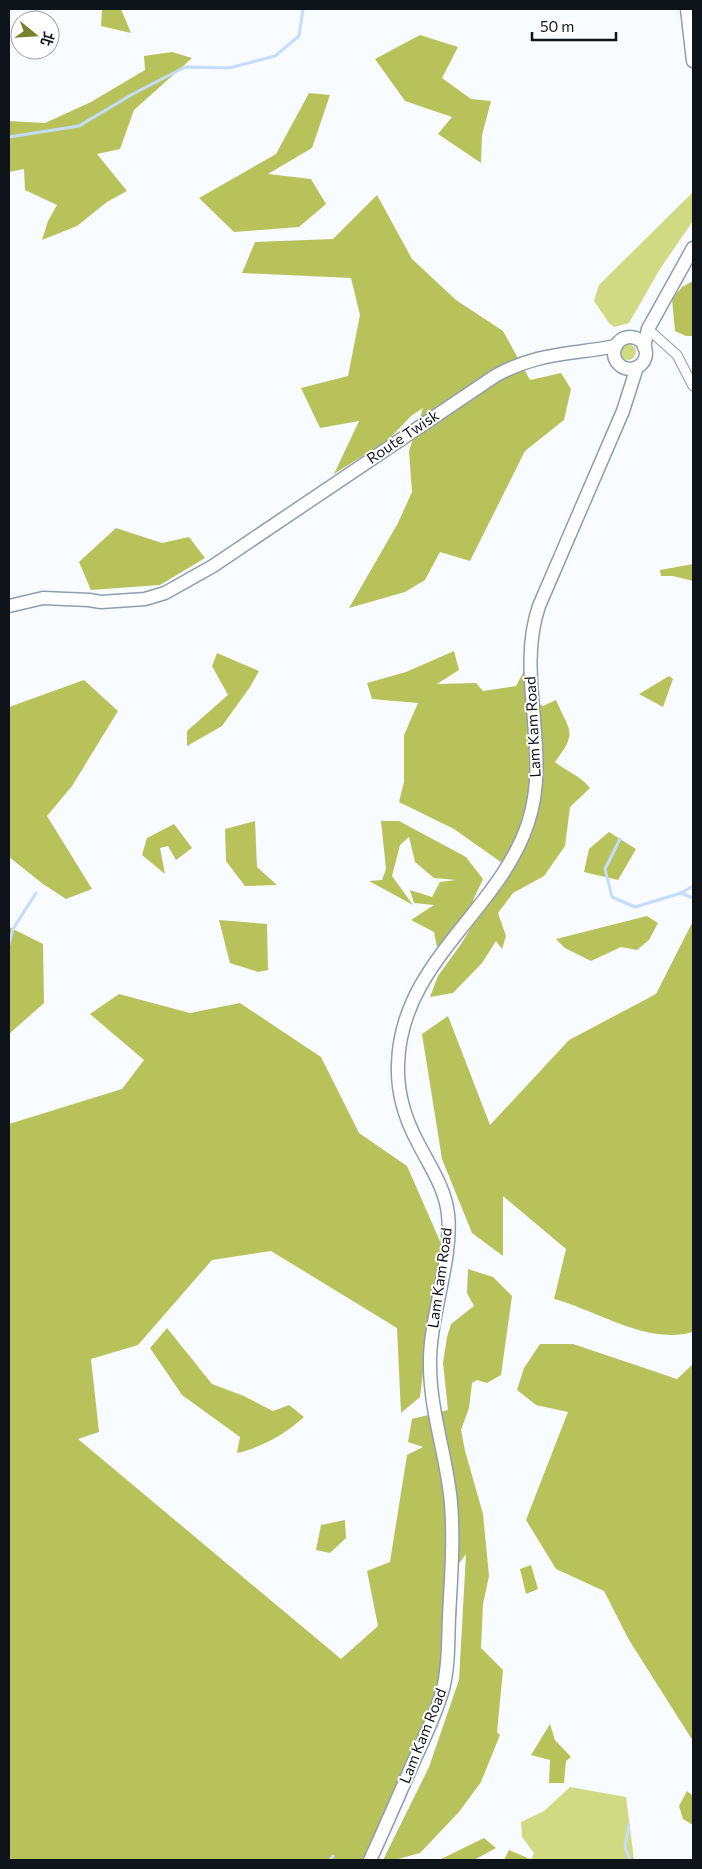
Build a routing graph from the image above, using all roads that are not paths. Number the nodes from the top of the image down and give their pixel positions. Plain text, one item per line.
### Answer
1 (686, 9) edge
2 (693, 61) edge
3 (693, 248) edge
4 (648, 329) junction
5 (640, 343) junction
6 (615, 351) junction
7 (633, 368) junction
8 (693, 386) edge
9 (9, 606) edge
10 (370, 1860) edge

1 - 2 main road
3 - 4 main road
4 - 5 main road
4 - 8 street
5 - 6 main road
5 - 7 main road
6 - 7 main road
6 - 9 main road, Route Twisk
7 - 10 main road, Lam Kam Road

